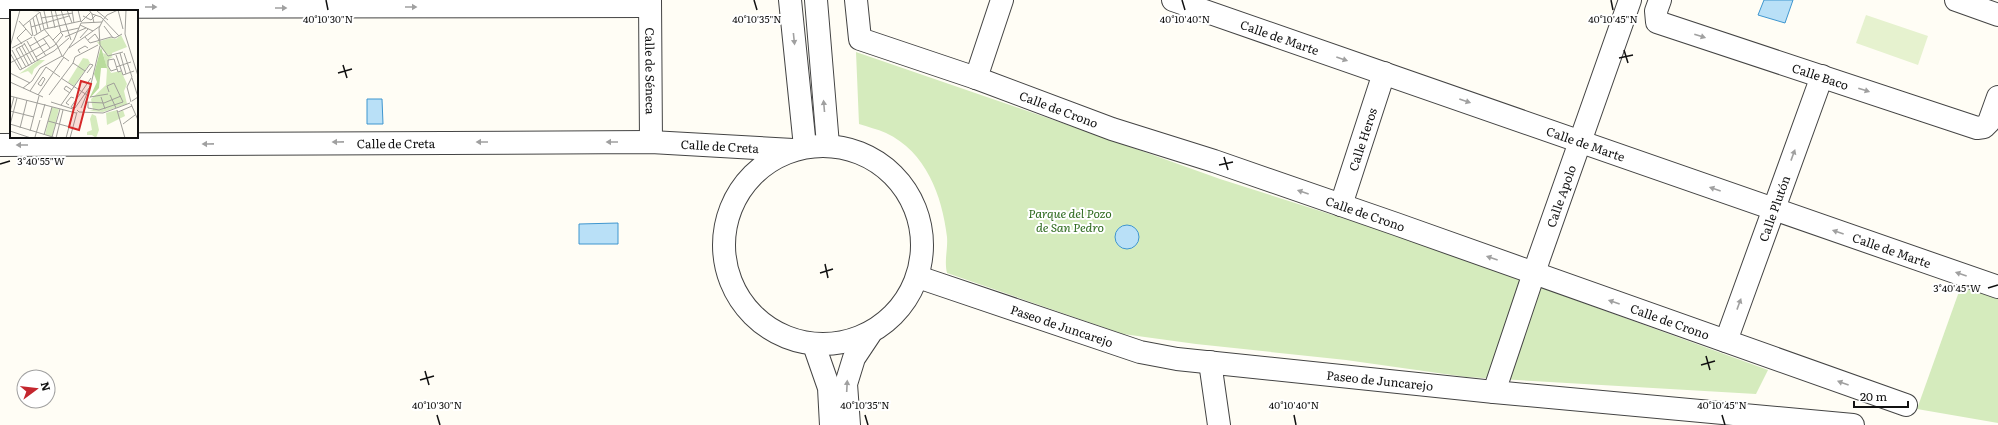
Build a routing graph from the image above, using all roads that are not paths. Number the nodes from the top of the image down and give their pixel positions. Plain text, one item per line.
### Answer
1 (790, 0) edge
2 (816, 0) edge
3 (856, 0) edge
4 (1002, 0) edge
5 (1173, 0) edge
6 (1630, 0) edge
7 (1660, 0) edge
8 (1956, 0) edge
9 (650, 3) edge
10 (44, 6) edge
11 (0, 7) edge
12 (1998, 14) edge
13 (1384, 73) junction
14 (1822, 76) junction
15 (976, 78) junction
16 (1998, 97) edge
17 (44, 141) edge
18 (651, 142) junction
19 (1581, 142) junction
20 (0, 145) edge
21 (828, 145) junction
22 (799, 148) junction
23 (1341, 205) junction
24 (1773, 209) junction
25 (1534, 273) junction
26 (918, 277) junction
27 (1998, 287) edge
28 (870, 334) junction
29 (1726, 341) junction
30 (814, 345) junction
31 (1210, 362) junction
32 (1494, 392) junction
33 (1906, 405) dead end
34 (831, 425) edge
35 (849, 425) edge
36 (1219, 425) edge
37 (1853, 425) edge

1 -> 22 street
21 -> 2 street
3 - 15 street, Calle de Crono
4 - 15 street
5 -> 13 street, Calle de Marte
6 - 19 street, Calle Apolo
7 -> 14 street, Calle Baco
8 - 12 street
10 -> 9 street
9 - 18 street, Calle de Séneca
10 - 11 street
13 -> 19 street, Calle de Marte
13 - 23 street, Calle Heros
14 -> 16 street, Calle Baco
24 -> 14 street, Calle Plutón
23 -> 15 street, Calle de Crono
18 -> 17 street, Calle de Creta
17 -> 20 street, Calle de Creta
18 - 22 street, Calle de Creta
24 -> 19 street, Calle de Marte
19 - 25 street, Calle Apolo
21 - 22 street, Calle de Creta
21 - 26 street, Calle de Creta
22 - 30 street
25 -> 23 street, Calle de Crono
27 -> 24 street, Calle de Marte
29 -> 24 street, Calle Plutón
29 -> 25 street, Calle de Crono
25 - 32 street, Calle Apolo
26 - 28 street, Calle de Creta
26 - 31 street, Paseo de Juncarejo
28 - 30 street
35 -> 28 street
33 -> 29 street, Calle de Crono
30 - 34 street
31 - 32 street, Paseo de Juncarejo
31 - 36 street
32 - 37 street, Paseo de Juncarejo

